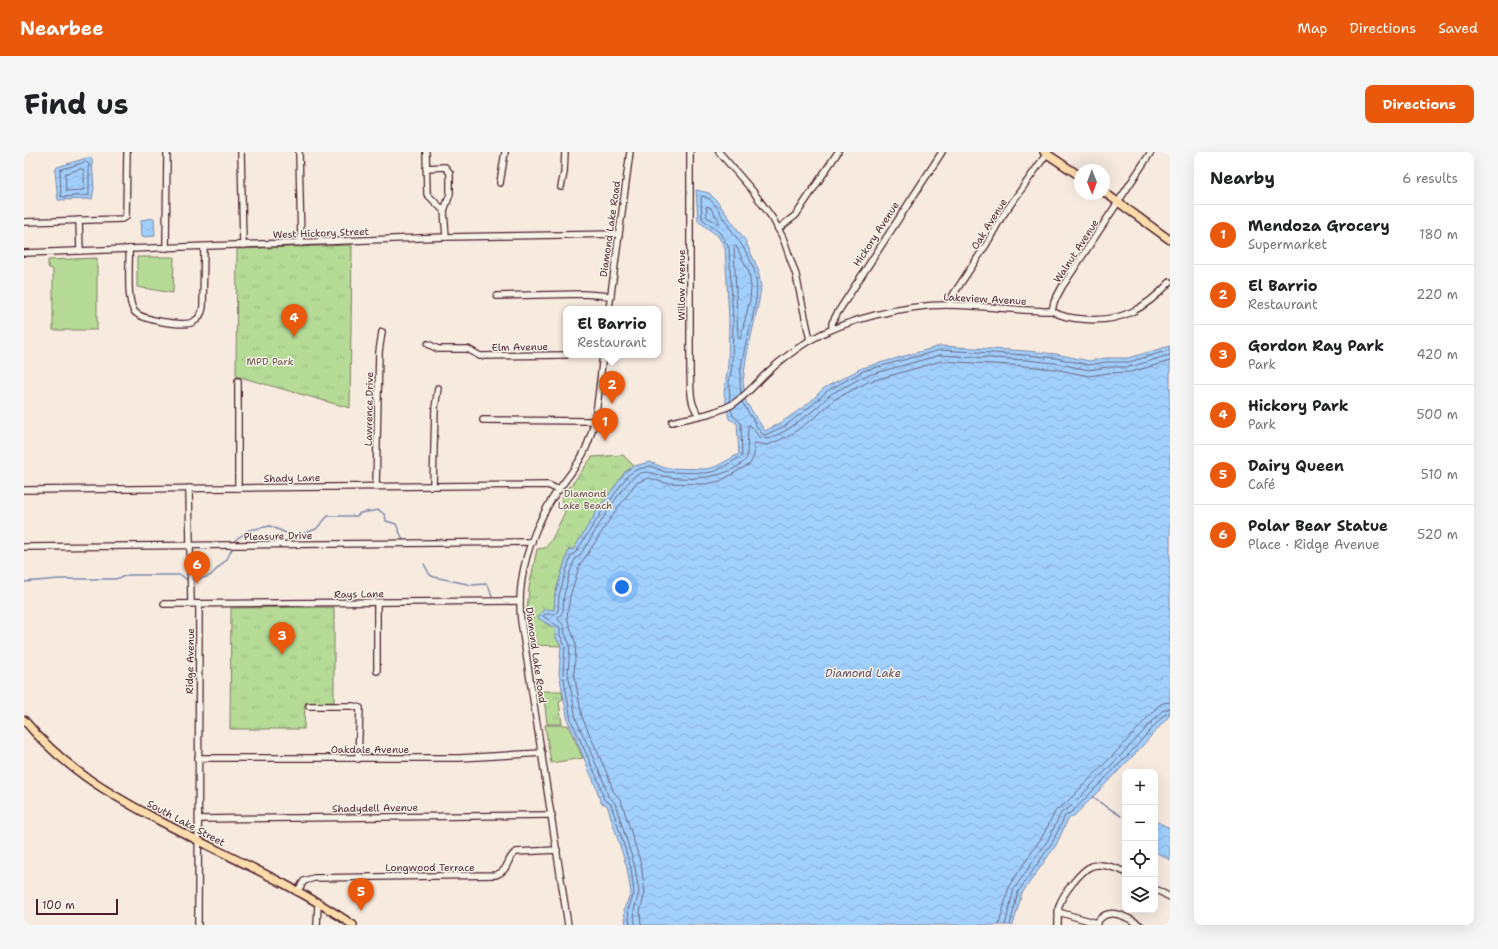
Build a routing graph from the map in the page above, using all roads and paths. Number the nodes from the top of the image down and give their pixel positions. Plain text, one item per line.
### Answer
1 (126, 152) edge
2 (167, 152) edge
3 (241, 152) edge
4 (299, 152) edge
5 (426, 152) edge
6 (505, 152) edge
7 (565, 152) edge
8 (630, 152) edge
9 (690, 152) edge
10 (719, 152) edge
11 (838, 152) edge
12 (942, 152) edge
13 (1151, 152) edge
14 (1046, 153) edge
15 (426, 168) junction
16 (1074, 172) edge
17 (500, 183) dead end
18 (560, 187) dead end
19 (1110, 196) edge
20 (1119, 203) junction
21 (444, 211) junction
22 (79, 220) junction
23 (24, 222) edge
24 (778, 229) junction
25 (619, 234) junction
26 (446, 237) junction
27 (1170, 240) edge
28 (300, 243) junction
29 (243, 245) junction
30 (204, 247) junction
31 (166, 248) junction
32 (129, 249) junction
33 (80, 251) junction
34 (24, 253) edge
35 (1170, 282) edge
36 (497, 296) dead end
37 (611, 296) junction
38 (949, 305) junction
39 (609, 306) edge
40 (1052, 311) junction
41 (832, 329) junction
42 (382, 332) dead end
43 (810, 340) junction
44 (428, 344) dead end
45 (563, 355) edge
46 (603, 358) edge
47 (238, 381) dead end
48 (438, 388) dead end
49 (699, 416) junction
50 (483, 420) dead end
51 (593, 420) junction
52 (672, 422) dead end
53 (376, 486) junction
54 (433, 486) junction
55 (189, 488) junction
56 (238, 488) junction
57 (24, 490) edge
58 (559, 490) junction
59 (532, 542) junction
60 (189, 546) junction
61 (24, 547) edge
62 (520, 602) junction
63 (191, 603) junction
64 (377, 603) junction
65 (164, 604) dead end
66 (199, 604) junction
67 (377, 671) dead end
68 (309, 706) dead end
69 (24, 720) edge
70 (542, 753) junction
71 (198, 758) junction
72 (358, 759) junction
73 (552, 815) junction
74 (199, 819) junction
75 (200, 841) junction
76 (557, 850) junction
77 (1122, 871) edge
78 (1158, 891) edge
79 (297, 892) junction
80 (1170, 897) edge
81 (318, 904) junction
82 (1058, 912) junction
83 (1097, 924) edge
84 (198, 925) edge
85 (317, 925) edge
86 (353, 925) edge
87 (568, 925) edge
88 (1058, 925) edge
89 (1140, 925) edge

1 - 22 street
2 - 31 street
3 - 29 street
4 - 28 street
5 - 15 street
6 - 17 street
7 - 18 street
8 - 25 street, Diamond Lake Road
9 - 49 street, Willow Avenue
10 - 24 street
11 - 24 street
12 - 41 street, Hickory Avenue
13 - 20 street, Walnut Avenue
14 - 16 main road
14 - 38 street, Oak Avenue
15 - 21 street
15 - 21 street
19 - 20 main road
20 - 27 main road
20 - 40 street, Walnut Avenue
21 - 26 street
22 - 23 street
22 - 33 street
24 - 43 street
25 - 26 street, West Hickory Street
25 - 37 street, Diamond Lake Road
26 - 28 street, West Hickory Street
28 - 29 street, West Hickory Street
29 - 30 street, West Hickory Street
30 - 31 street, West Hickory Street
30 - 32 street
31 - 32 street, West Hickory Street
32 - 33 street, West Hickory Street
33 - 34 street, West Hickory Street
35 - 40 street, Lakeview Avenue
36 - 37 street
37 - 39 street, Diamond Lake Road
38 - 40 street, Lakeview Avenue
38 - 41 street, Lakeview Avenue
41 - 43 street, Lakeview Avenue
42 - 53 street, Lawrence Drive
43 - 49 street, Lakeview Avenue
44 - 45 street, Elm Avenue
46 - 51 street, Diamond Lake Road
47 - 56 street
48 - 54 street
49 - 52 street, Lakeview Avenue
50 - 51 street
51 - 58 street, Diamond Lake Road
53 - 54 street, Shady Lane
53 - 56 street, Shady Lane
54 - 58 street, Shady Lane
55 - 56 street, Shady Lane
55 - 57 street, Shady Lane
55 - 60 street
58 - 59 street, Diamond Lake Road
59 - 60 street, Pleasure Drive
59 - 62 street, Diamond Lake Road
60 - 61 street, Pleasure Drive
60 - 63 street
62 - 64 street, Rays Lane
62 - 70 street, Diamond Lake Road
63 - 65 street
63 - 66 street
64 - 66 street, Rays Lane
64 - 67 street
66 - 71 street, Ridge Avenue
68 - 72 street
69 - 75 main road, South Lake Street
70 - 72 street, Oakdale Avenue
70 - 73 street, Diamond Lake Road
71 - 72 street, Oakdale Avenue
71 - 74 street, Ridge Avenue
73 - 74 street, Shadydell Avenue
73 - 76 street, Diamond Lake Road
74 - 75 street, Ridge Avenue
75 - 79 main road, South Lake Street
75 - 84 street, Ridge Avenue
76 - 79 street, Longwood Terrace
76 - 87 street, Diamond Lake Road
77 - 82 street
78 - 80 street
79 - 81 main road, South Lake Street
81 - 85 street
81 - 86 main road, South Lake Street
82 - 83 street
82 - 88 street
83 - 89 street

